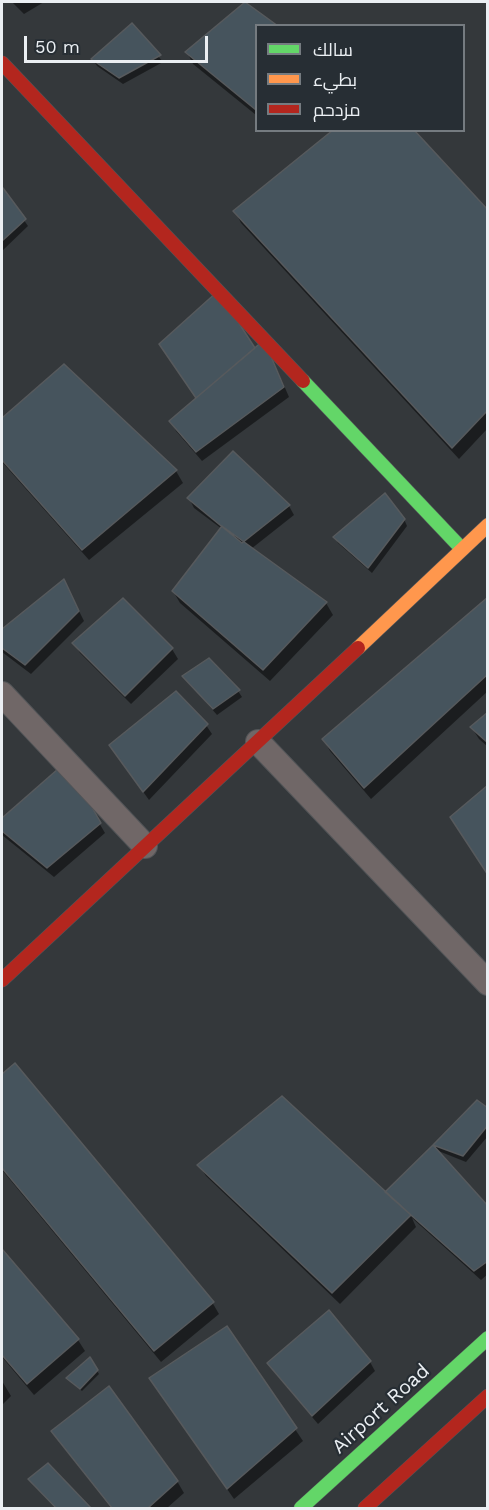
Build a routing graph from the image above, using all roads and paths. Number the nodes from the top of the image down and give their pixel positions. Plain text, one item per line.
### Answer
1 (2, 63) edge
2 (488, 525) edge
3 (462, 549) junction
4 (2, 694) edge
5 (258, 742) junction
6 (146, 846) junction
7 (2, 980) edge
8 (488, 983) edge
9 (488, 1338) edge
10 (488, 1396) edge
11 (301, 1509) edge
12 (365, 1509) edge

1 - 3 main road
2 - 3 main road
3 - 5 main road
4 - 6 street
5 - 6 main road
5 - 8 street
6 - 7 main road
9 - 11 main road, Airport Road
10 - 12 main road

